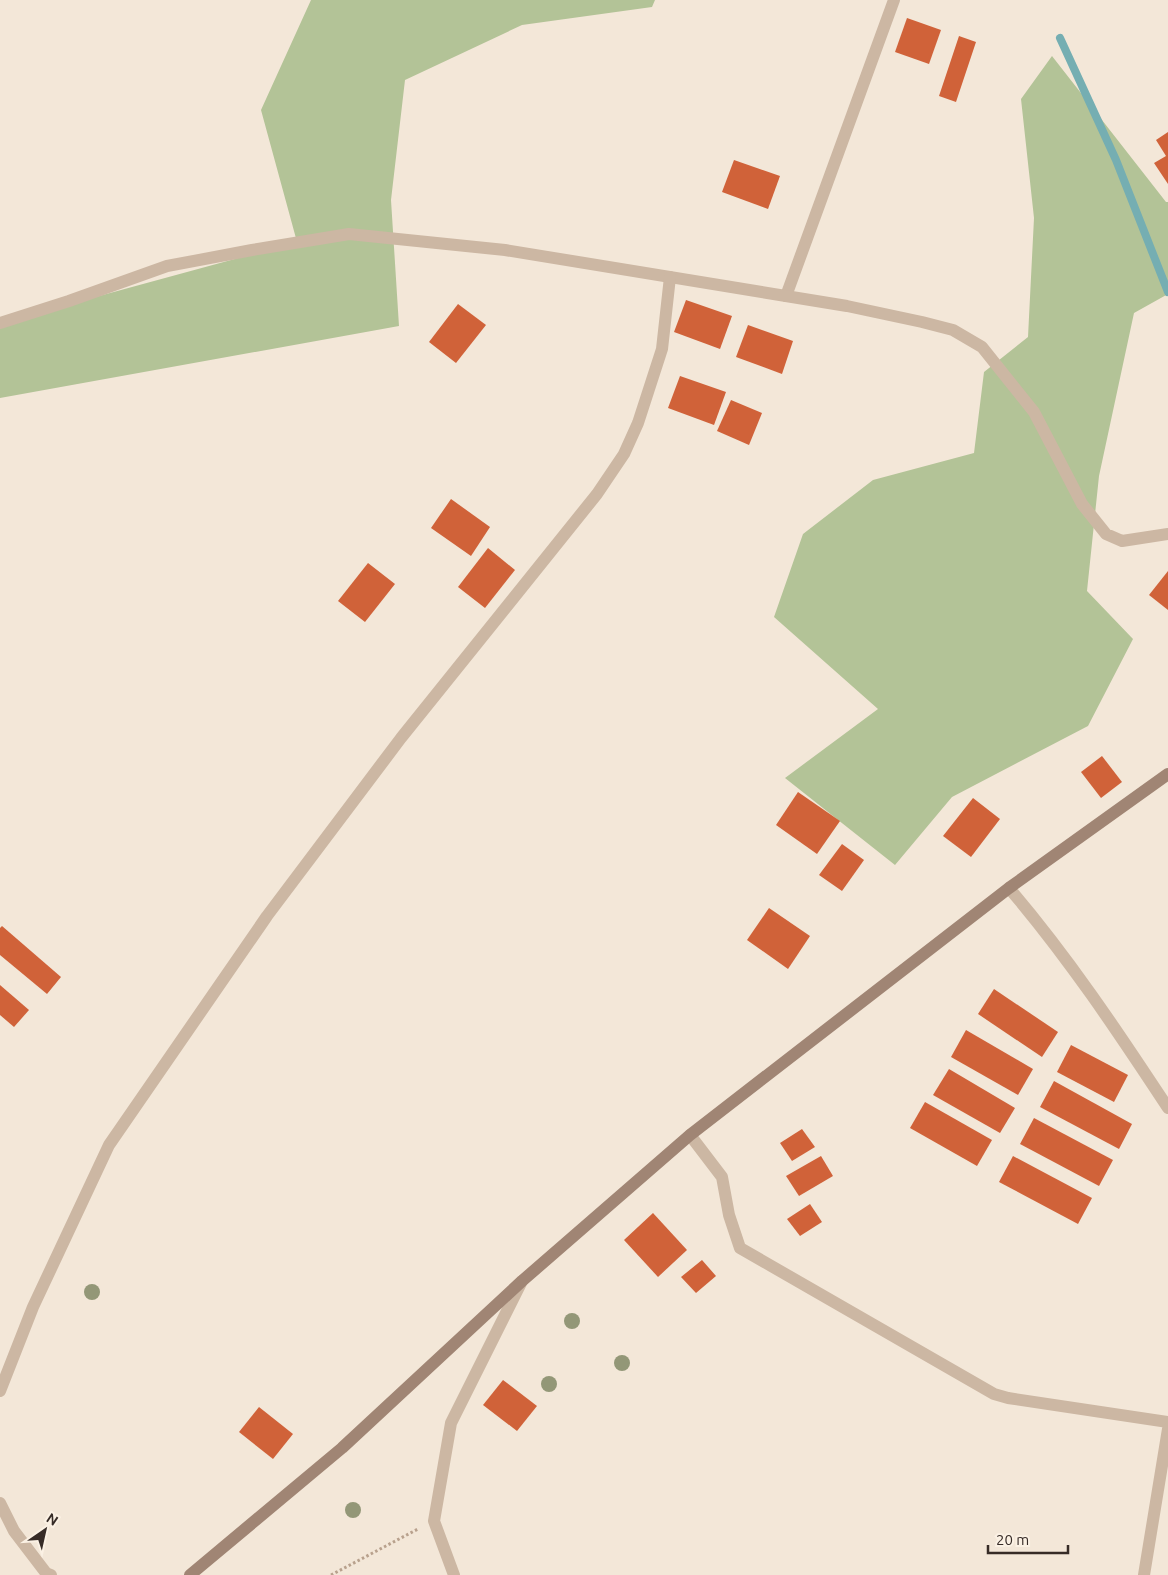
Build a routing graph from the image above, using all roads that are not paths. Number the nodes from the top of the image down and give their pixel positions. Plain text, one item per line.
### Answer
1 (894, 0) edge
2 (670, 277) junction
3 (786, 296) junction
4 (0, 323) edge
5 (1168, 534) edge
6 (1168, 774) edge
7 (1008, 888) junction
8 (1168, 1108) edge
9 (690, 1135) junction
10 (522, 1281) junction
11 (0, 1390) edge
12 (1168, 1422) edge
13 (1168, 1429) edge
14 (0, 1503) edge
15 (51, 1575) edge
16 (190, 1575) edge
17 (454, 1575) edge
18 (1144, 1575) edge

1 - 3 street
2 - 3 street
2 - 4 street
2 - 11 street
3 - 5 street
6 - 7 street
7 - 8 street
7 - 9 street
9 - 10 street
9 - 12 street
10 - 16 street
10 - 17 street
13 - 18 street
14 - 15 street

